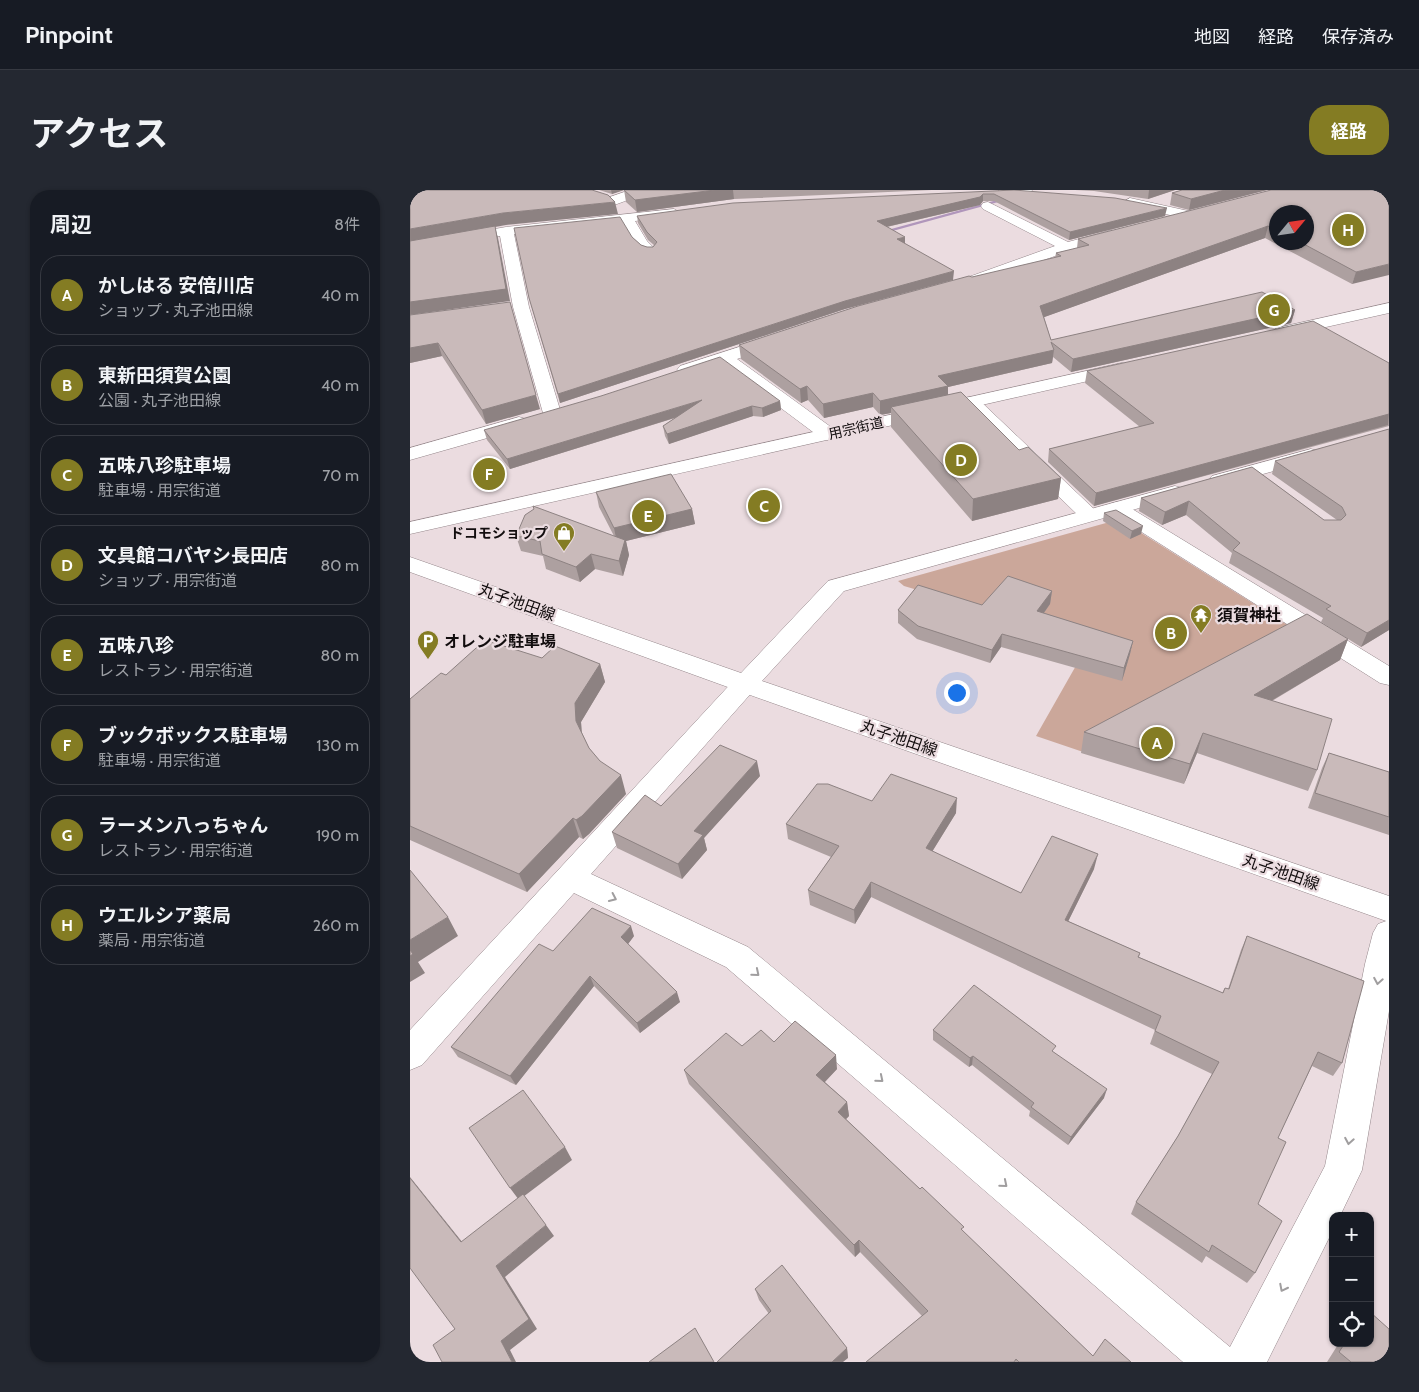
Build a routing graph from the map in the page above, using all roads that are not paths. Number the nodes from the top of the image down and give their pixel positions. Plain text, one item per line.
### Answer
1 (642, 190) edge
2 (1020, 191) edge
3 (596, 195) edge
4 (1112, 199) edge
5 (1167, 199) dead end
6 (612, 201) junction
7 (1149, 205) junction
8 (690, 210) edge
9 (1206, 211) edge
10 (1188, 215) junction
11 (630, 218) junction
12 (1150, 224) edge
13 (506, 231) junction
14 (1123, 231) edge
15 (1067, 247) junction
16 (410, 248) edge
17 (649, 250) edge
18 (957, 285) edge
19 (521, 306) junction
20 (1389, 308) edge
21 (502, 309) edge
22 (788, 336) edge
23 (1265, 336) edge
24 (724, 358) junction
25 (1141, 364) edge
26 (669, 376) edge
27 (971, 402) junction
28 (570, 408) edge
29 (552, 413) junction
30 (828, 434) junction
31 (1334, 448) edge
32 (410, 454) edge
33 (1252, 471) junction
34 (1274, 488) edge
35 (1117, 508) junction
36 (1089, 515) junction
37 (410, 528) edge
38 (410, 564) edge
39 (1389, 677) edge
40 (745, 684) junction
41 (569, 877) junction
42 (1389, 909) edge
43 (1389, 933) edge
44 (410, 1054) edge
45 (1215, 1362) edge
46 (1245, 1362) edge

1 - 6 street
2 - 15 street
3 - 6 street
4 - 7 street
5 - 7 street
6 - 11 street
7 - 10 street
8 - 11 street
9 - 10 street
10 - 12 street
11 - 13 street
11 - 17 street
13 - 16 street
13 - 19 street
14 - 15 street
15 - 18 street
19 - 21 street
19 - 29 street
20 - 23 street
22 - 24 street
24 - 26 street
24 - 30 street
25 - 27 street, 用宗街道
27 - 30 street, 用宗街道
27 - 36 street
28 - 29 street
29 - 32 street
30 - 37 street, 用宗街道
31 - 33 street
33 - 34 street
33 - 35 street
35 - 36 street
35 - 39 street
36 - 40 street
38 - 40 street, 丸子池田線
40 - 41 street
40 - 42 street, 丸子池田線
41 - 44 street
41 -> 45 street
43 -> 46 street

